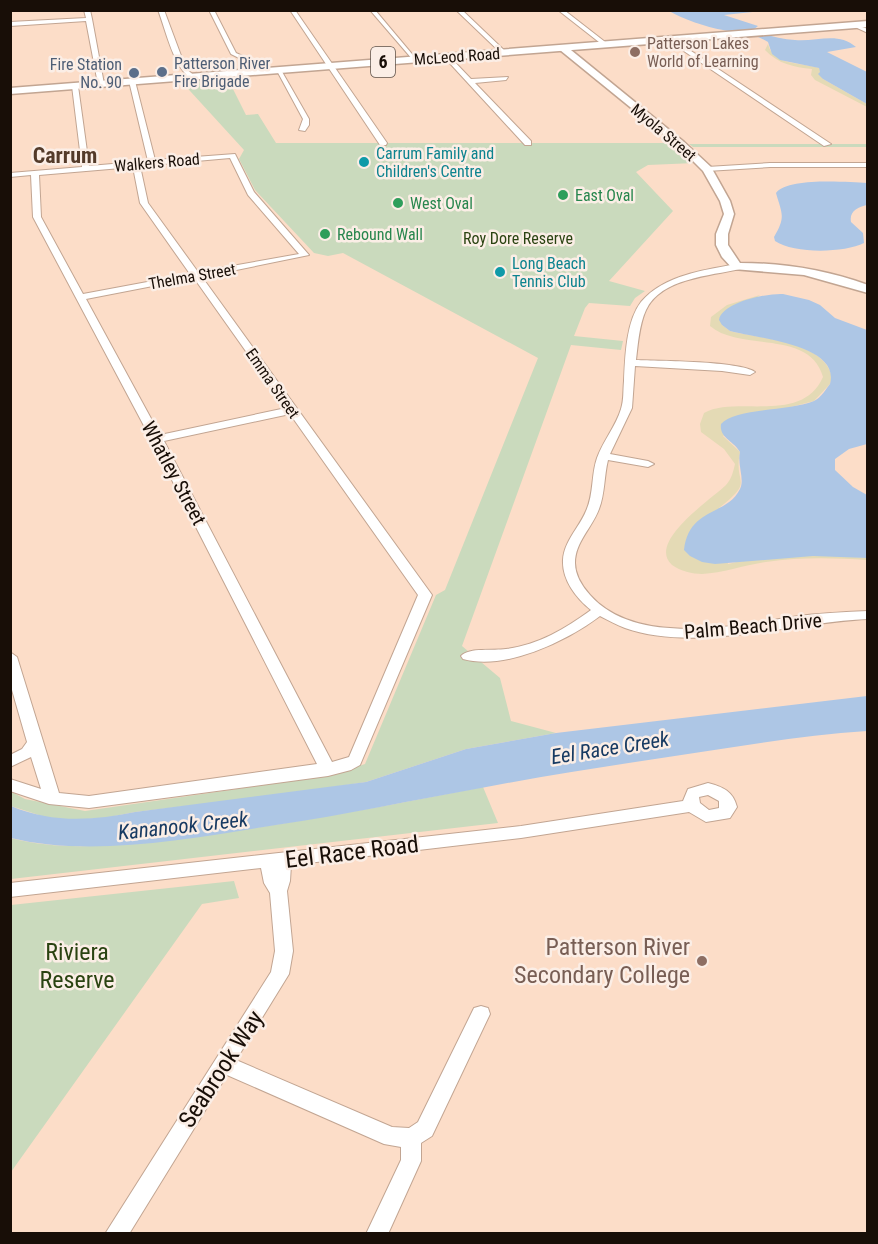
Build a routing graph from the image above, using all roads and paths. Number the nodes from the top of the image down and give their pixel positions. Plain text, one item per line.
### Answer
1 (87, 10) edge
2 (161, 10) edge
3 (169, 10) edge
4 (292, 10) edge
5 (372, 10) edge
6 (458, 10) edge
7 (560, 10) edge
8 (213, 12) edge
9 (89, 19) junction
10 (10, 24) edge
11 (166, 24) junction
12 (867, 24) edge
13 (855, 25) junction
14 (867, 31) edge
15 (671, 40) junction
16 (606, 45) junction
17 (563, 48) junction
18 (504, 53) junction
19 (447, 57) junction
20 (415, 59) junction
21 (330, 66) junction
22 (278, 70) junction
23 (252, 72) junction
24 (181, 74) junction
25 (506, 78) dead end
26 (132, 81) junction
27 (470, 81) junction
28 (101, 84) junction
29 (75, 86) junction
30 (10, 91) edge
31 (303, 130) dead end
32 (383, 143) dead end
33 (528, 143) dead end
34 (827, 144) dead end
35 (152, 162) junction
36 (136, 164) junction
37 (867, 165) edge
38 (86, 168) junction
39 (707, 169) junction
40 (35, 173) junction
41 (10, 175) edge
42 (305, 255) joint
43 (737, 267) junction
44 (196, 275) junction
45 (867, 289) edge
46 (79, 297) junction
47 (631, 363) junction
48 (750, 372) dead end
49 (292, 410) junction
50 (157, 439) junction
51 (603, 456) junction
52 (648, 464) dead end
53 (600, 610) junction
54 (867, 615) edge
55 (468, 656) dead end
56 (10, 657) edge
57 (35, 743) junction
58 (10, 762) edge
59 (328, 770) junction
60 (10, 784) edge
61 (54, 799) junction
62 (692, 806) dead end
63 (275, 861) junction
64 (10, 890) edge
65 (481, 1014) dead end
66 (224, 1064) junction
67 (411, 1138) junction
68 (116, 1233) edge
69 (377, 1233) edge

1 - 9 street
2 - 11 street
3 - 11 street
4 - 21 street
5 - 20 street
6 - 18 street
7 - 16 street
8 - 23 street
9 - 10 street
9 - 28 street
11 - 24 street
12 - 13 main road, McLeod Road / 6
13 - 14 street
13 - 15 main road, McLeod Road / 6
15 - 16 main road, McLeod Road / 6
15 - 34 street
16 - 17 main road, McLeod Road / 6
17 - 18 main road, McLeod Road / 6
17 - 39 street, Myola Street
18 - 19 main road, McLeod Road / 6
19 - 20 main road, McLeod Road / 6
19 - 27 street
20 - 21 main road, McLeod Road / 6
21 - 22 main road, McLeod Road / 6
21 - 32 street
22 - 23 main road, McLeod Road / 6
22 - 31 street
23 - 24 main road, McLeod Road / 6
24 - 26 main road, McLeod Road / 6
25 - 27 street
26 - 28 main road, McLeod Road / 6
26 - 35 street
27 - 33 street
28 - 29 main road, McLeod Road / 6
29 - 30 main road, McLeod Road / 6
29 - 38 street
35 - 36 street, Walkers Road
35 - 42 street, Walkers Road
36 - 38 street, Walkers Road
36 - 44 street, Emma Street
37 - 39 street
38 - 40 street, Walkers Road
39 - 43 street, Myola Street
40 - 41 street, Walkers Road
40 - 46 street, Whatley Street
42 - 44 street, Thelma Street
43 - 45 street, Palm Beach Drive
43 - 47 street, Palm Beach Drive
44 - 46 street, Thelma Street
44 - 49 street, Emma Street
46 - 50 street, Whatley Street
47 - 48 street
47 - 51 street, Palm Beach Drive
49 - 50 street
49 - 59 street, Emma Street
50 - 59 street, Whatley Street
51 - 52 street
51 - 53 street, Palm Beach Drive
53 - 54 street, Palm Beach Drive
53 - 55 street
56 - 57 street
57 - 58 street
57 - 61 street
59 - 61 street
60 - 61 street
62 - 63 street, Eel Race Road
63 - 64 street, Eel Race Road
63 - 66 street, Seabrook Way
65 - 67 street
66 - 67 street
66 - 68 street, Seabrook Way
67 - 69 street

